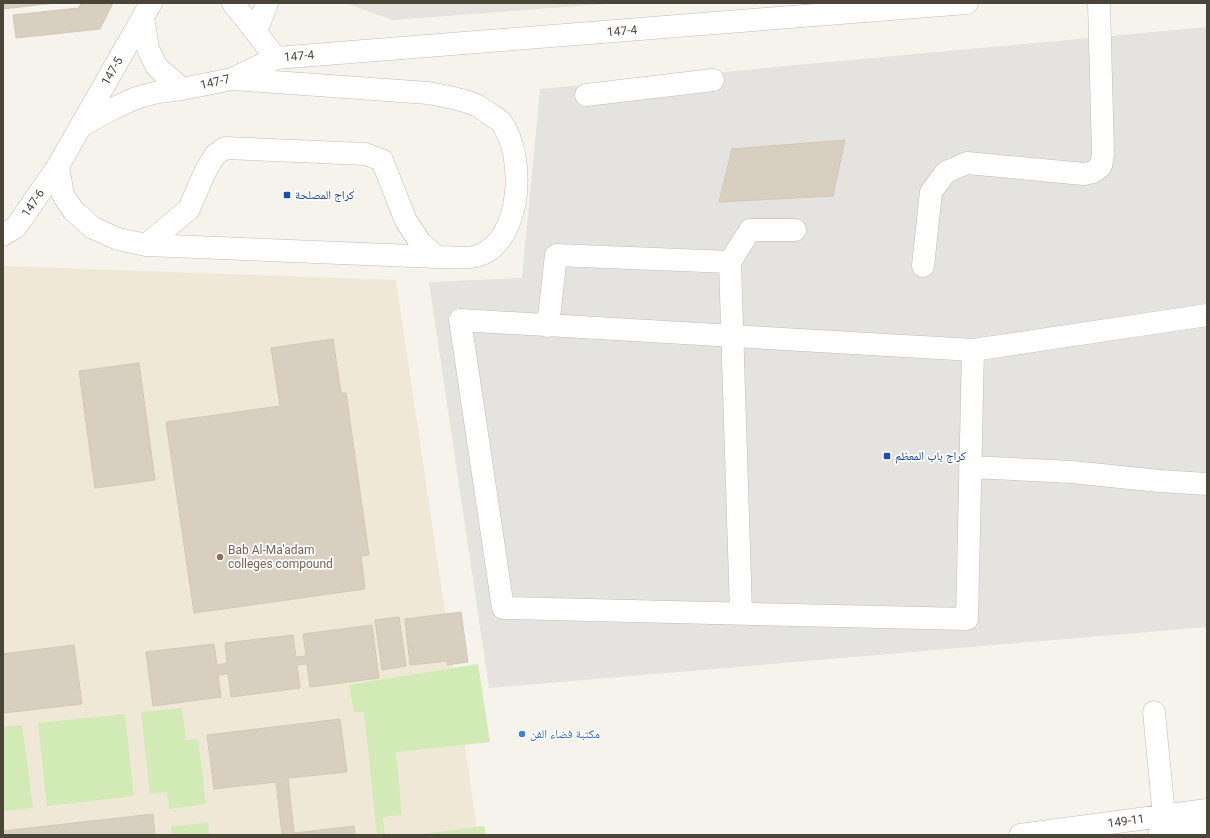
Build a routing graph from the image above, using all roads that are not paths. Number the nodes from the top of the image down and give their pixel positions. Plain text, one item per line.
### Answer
1 (233, 3) edge
2 (267, 3) edge
3 (967, 3) edge
4 (1099, 3) edge
5 (147, 10) edge
6 (256, 32) junction
7 (276, 58) junction
8 (232, 79) junction
9 (713, 80) dead end
10 (182, 89) junction
11 (586, 94) dead end
12 (81, 126) junction
13 (58, 166) junction
14 (795, 230) dead end
15 (3, 235) edge
16 (146, 245) junction
17 (437, 257) junction
18 (730, 262) junction
19 (923, 266) dead end
20 (1207, 315) edge
21 (548, 326) junction
22 (732, 336) junction
23 (973, 350) junction
24 (970, 467) junction
25 (1207, 484) edge
26 (741, 613) junction
27 (1154, 712) dead end
28 (1207, 810) edge
29 (1164, 828) edge
30 (1207, 829) edge
31 (1020, 835) edge

1 - 6 street
2 - 6 street
3 - 7 street, 147-4
4 - 19 street
5 - 10 street
5 - 12 street, 147-5
6 - 7 street
7 - 8 street, 147-7
8 - 10 street, 147-7
8 - 17 street
9 - 11 street
10 - 12 street
12 - 13 street, 147-5
13 - 15 street, 147-6
13 - 16 street
14 - 18 street
16 - 17 street
16 - 17 street
18 - 21 street
18 - 22 street
20 - 23 street
21 - 22 street
21 - 26 street
22 - 23 street
22 - 26 street
23 - 24 street
24 - 25 street
24 - 26 street
27 - 29 street
28 - 29 street, 149-11
29 - 30 street, 149-11
29 - 31 street, 149-11

